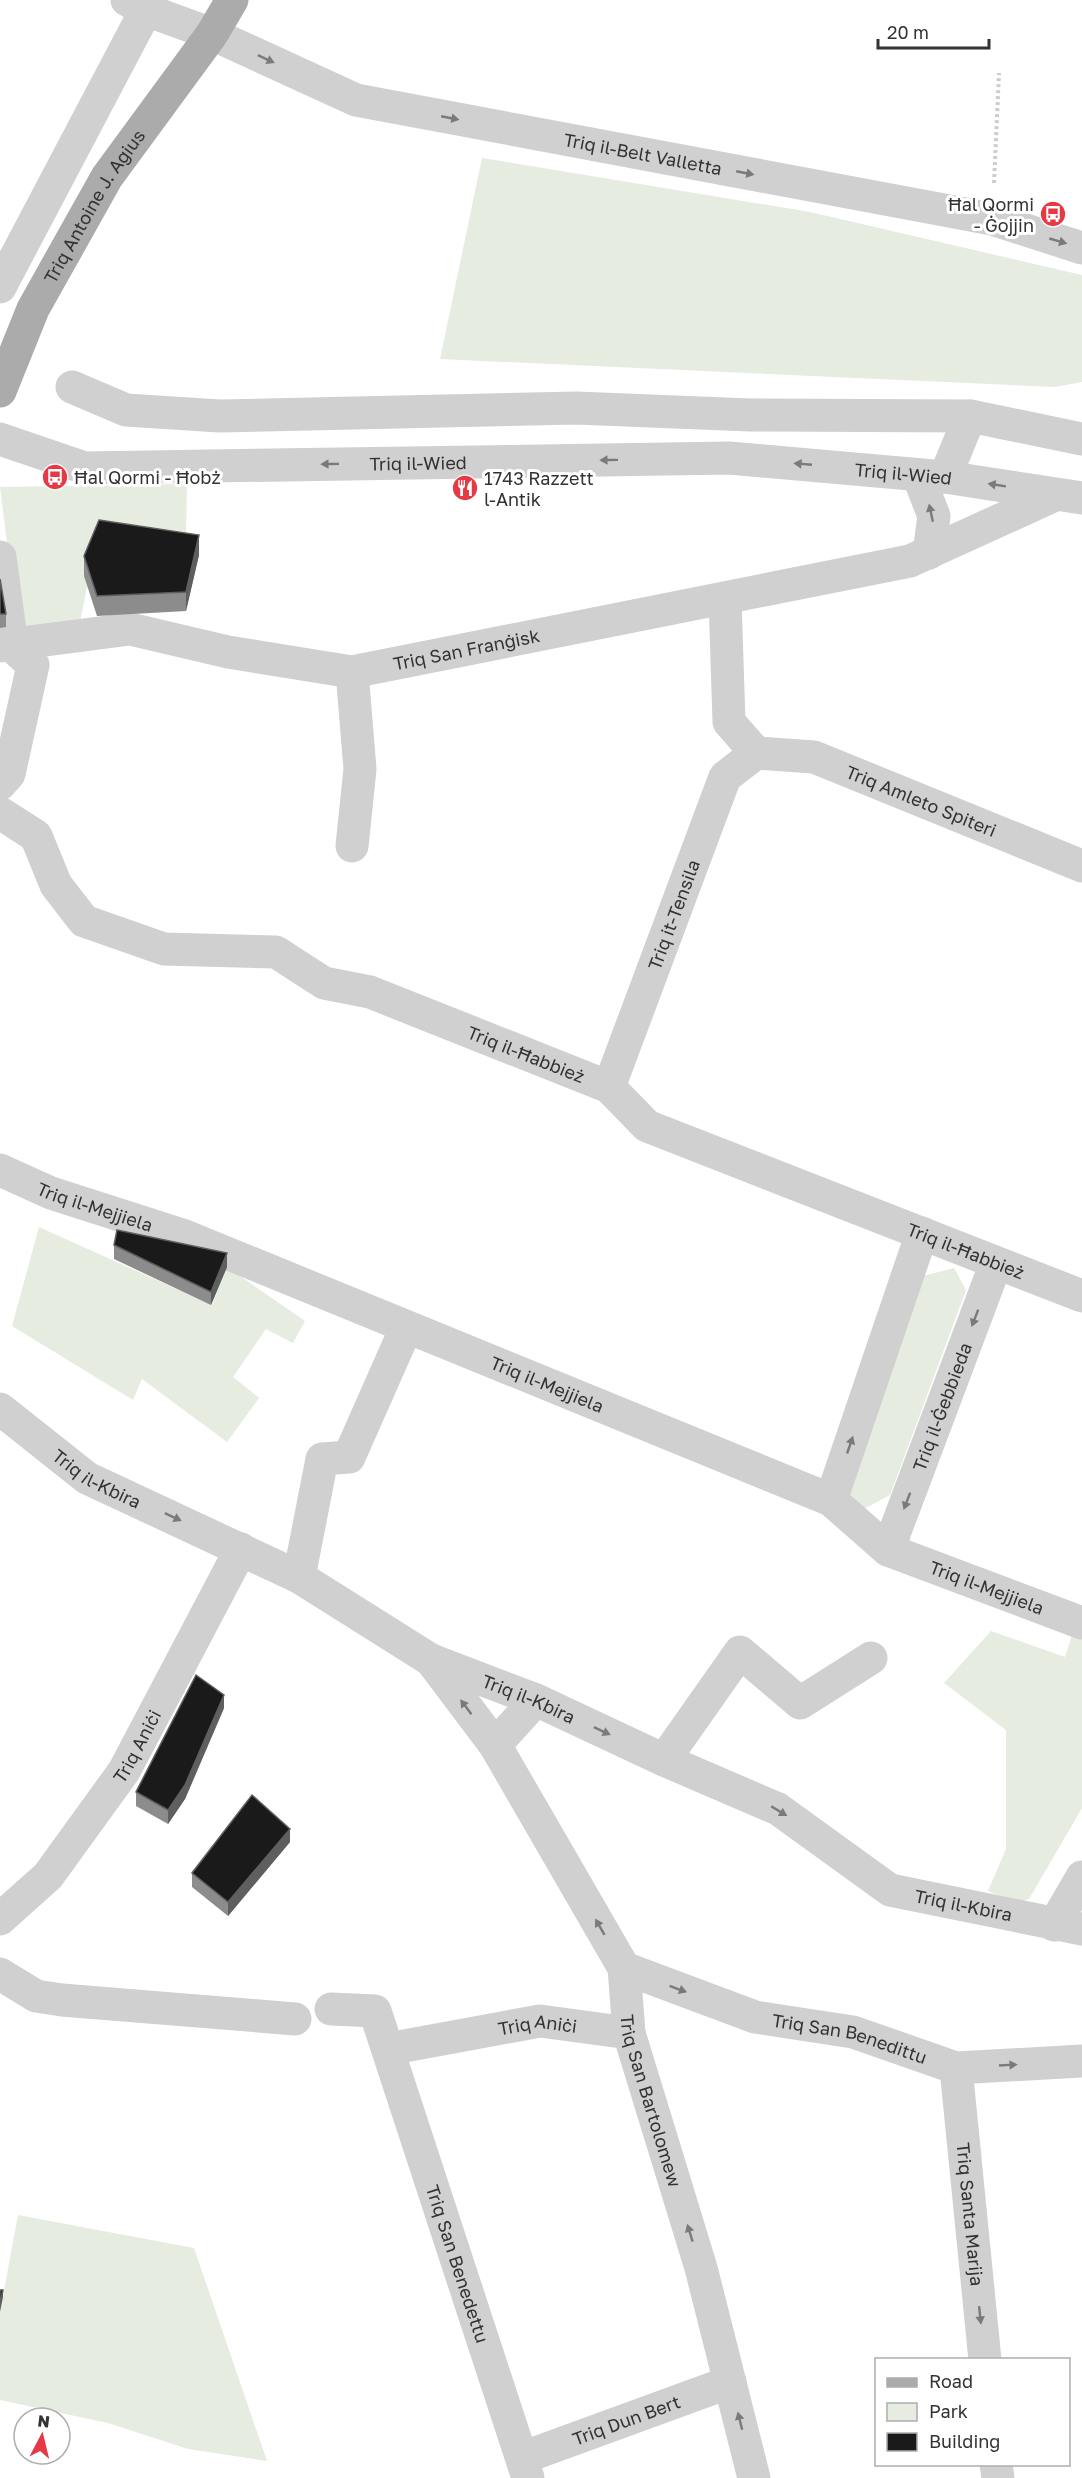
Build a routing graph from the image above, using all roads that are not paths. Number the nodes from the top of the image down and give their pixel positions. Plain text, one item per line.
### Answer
1 (232, 0) edge
2 (136, 5) edge
3 (212, 34) junction
4 (1082, 248) edge
5 (0, 289) edge
6 (33, 309) junction
7 (72, 387) dead end
8 (0, 391) edge
9 (970, 416) junction
10 (0, 439) edge
11 (1082, 439) edge
12 (932, 476) junction
13 (1068, 496) edge
14 (929, 553) junction
15 (0, 557) edge
16 (725, 599) junction
17 (6, 646) edge
18 (352, 672) junction
19 (756, 753) junction
20 (0, 784) edge
21 (0, 813) edge
22 (352, 846) dead end
23 (1082, 866) edge
24 (609, 1087) junction
25 (0, 1170) edge
26 (922, 1233) junction
27 (996, 1263) junction
28 (1082, 1296) edge
29 (406, 1328) junction
30 (7, 1420) edge
31 (831, 1500) junction
32 (241, 1549) junction
33 (888, 1550) junction
34 (298, 1577) junction
35 (1082, 1623) edge
36 (870, 1658) dead end
37 (431, 1660) junction
38 (536, 1700) junction
39 (495, 1745) junction
40 (664, 1760) junction
41 (1082, 1877) edge
42 (0, 1919) edge
43 (1068, 1927) edge
44 (624, 1968) junction
45 (0, 1974) edge
46 (331, 2009) dead end
47 (296, 2019) dead end
48 (629, 2033) junction
49 (388, 2049) junction
50 (1082, 2061) edge
51 (956, 2068) junction
52 (985, 2358) edge
53 (730, 2382) junction
54 (525, 2468) edge
55 (754, 2478) edge

1 - 3 main road, Triq Antoine J. Agius
2 - 3 street, Triq il-Belt Valletta
2 - 5 street
3 -> 4 street, Triq il-Belt Valletta
3 - 6 main road, Triq Antoine J. Agius
5 - 6 street
6 - 8 main road, Triq Antoine J. Agius
7 - 9 street
9 - 11 street
9 - 12 street
12 -> 10 street, Triq il-Wied
13 -> 12 street, Triq il-Wied
14 -> 12 street
13 - 14 street, Triq San Franġisk
14 - 16 street, Triq San Franġisk
15 - 17 street
16 - 18 street, Triq San Franġisk
16 - 19 street
17 - 18 street, Triq San Franġisk
17 - 20 street
18 - 22 street
19 - 23 street, Triq Amleto Spiteri
19 - 24 street, Triq it-Tensila
21 - 24 street, Triq il-Ħabbież
24 - 26 street, Triq il-Ħabbież
25 - 29 street, Triq il-Mejjiela
26 - 27 street, Triq il-Ħabbież
31 -> 26 street
27 - 28 street, Triq il-Ħabbież
27 -> 33 street, Triq il-Ġebbieda
29 - 31 street, Triq il-Mejjiela
29 - 34 street
30 -> 32 street, Triq il-Kbira
31 - 33 street, Triq il-Mejjiela
32 - 34 street, Triq il-Kbira
32 - 42 street, Triq Aniċi
33 - 35 street, Triq il-Mejjiela
34 - 37 street, Triq il-Kbira
36 - 40 street
37 - 38 street, Triq il-Kbira
39 -> 37 street, Triq San Bartolomew
38 - 39 street
38 -> 40 street, Triq il-Kbira
44 -> 39 street, Triq San Bartolomew
40 -> 43 street, Triq il-Kbira
41 - 43 street
44 - 48 street, Triq San Bartolomew
44 -> 51 street, Triq San Benedittu
45 - 47 street
46 - 49 street
48 - 49 street, Triq Aniċi
53 -> 48 street, Triq San Bartolomew
49 - 54 street, Triq San Benedettu
51 -> 50 street, Triq San Benedittu
51 -> 52 street, Triq Santa Marija
53 - 54 street, Triq Dun Bert
55 -> 53 street, Triq San Bartolomew

